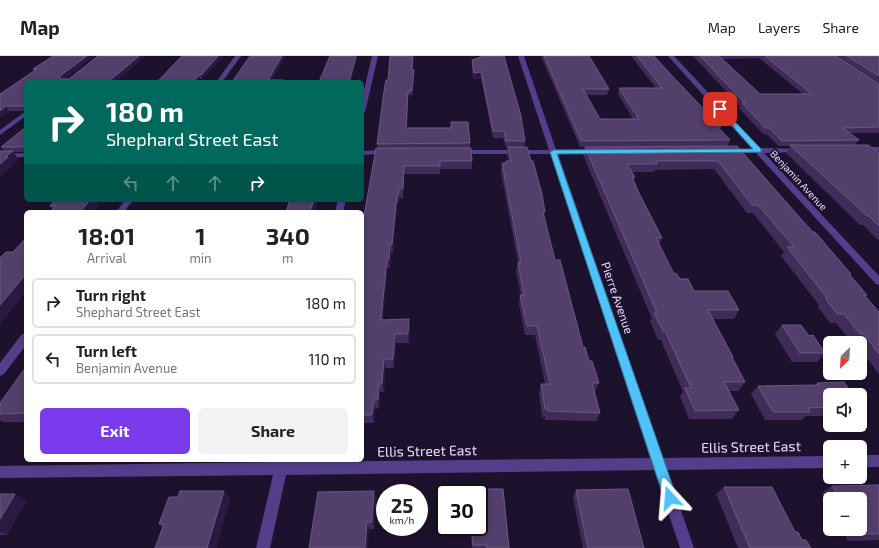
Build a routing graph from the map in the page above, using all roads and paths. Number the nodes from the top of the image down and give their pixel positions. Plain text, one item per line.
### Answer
1 (238, 56) edge
2 (375, 56) edge
3 (521, 56) edge
4 (671, 56) edge
5 (220, 80) edge
6 (364, 103) edge
7 (24, 115) edge
8 (0, 133) edge
9 (856, 149) edge
10 (879, 149) edge
11 (808, 150) edge
12 (724, 151) edge
13 (758, 151) junction
14 (394, 152) edge
15 (452, 152) edge
16 (554, 152) junction
17 (601, 152) edge
18 (364, 153) edge
19 (24, 155) edge
20 (0, 156) edge
21 (879, 282) edge
22 (24, 340) edge
23 (0, 371) edge
24 (867, 461) edge
25 (879, 461) edge
26 (823, 462) edge
27 (282, 464) edge
28 (659, 464) junction
29 (0, 472) edge
30 (263, 548) edge
31 (687, 548) edge

1 - 5 street
2 - 6 street
3 - 16 street, Pierre Avenue
4 - 13 street, Benjamin Avenue
7 - 8 street
9 - 10 street
11 - 13 street
12 - 13 street
13 - 21 street, Benjamin Avenue
14 - 18 street
15 - 16 street
16 - 17 street
16 - 28 street, Pierre Avenue
19 - 20 street
22 - 23 street
24 - 25 street
26 - 28 street, Ellis Street East
27 - 28 street, Ellis Street East
27 - 29 street, Ellis Street East
27 - 30 street
28 - 31 street, Pierre Avenue

